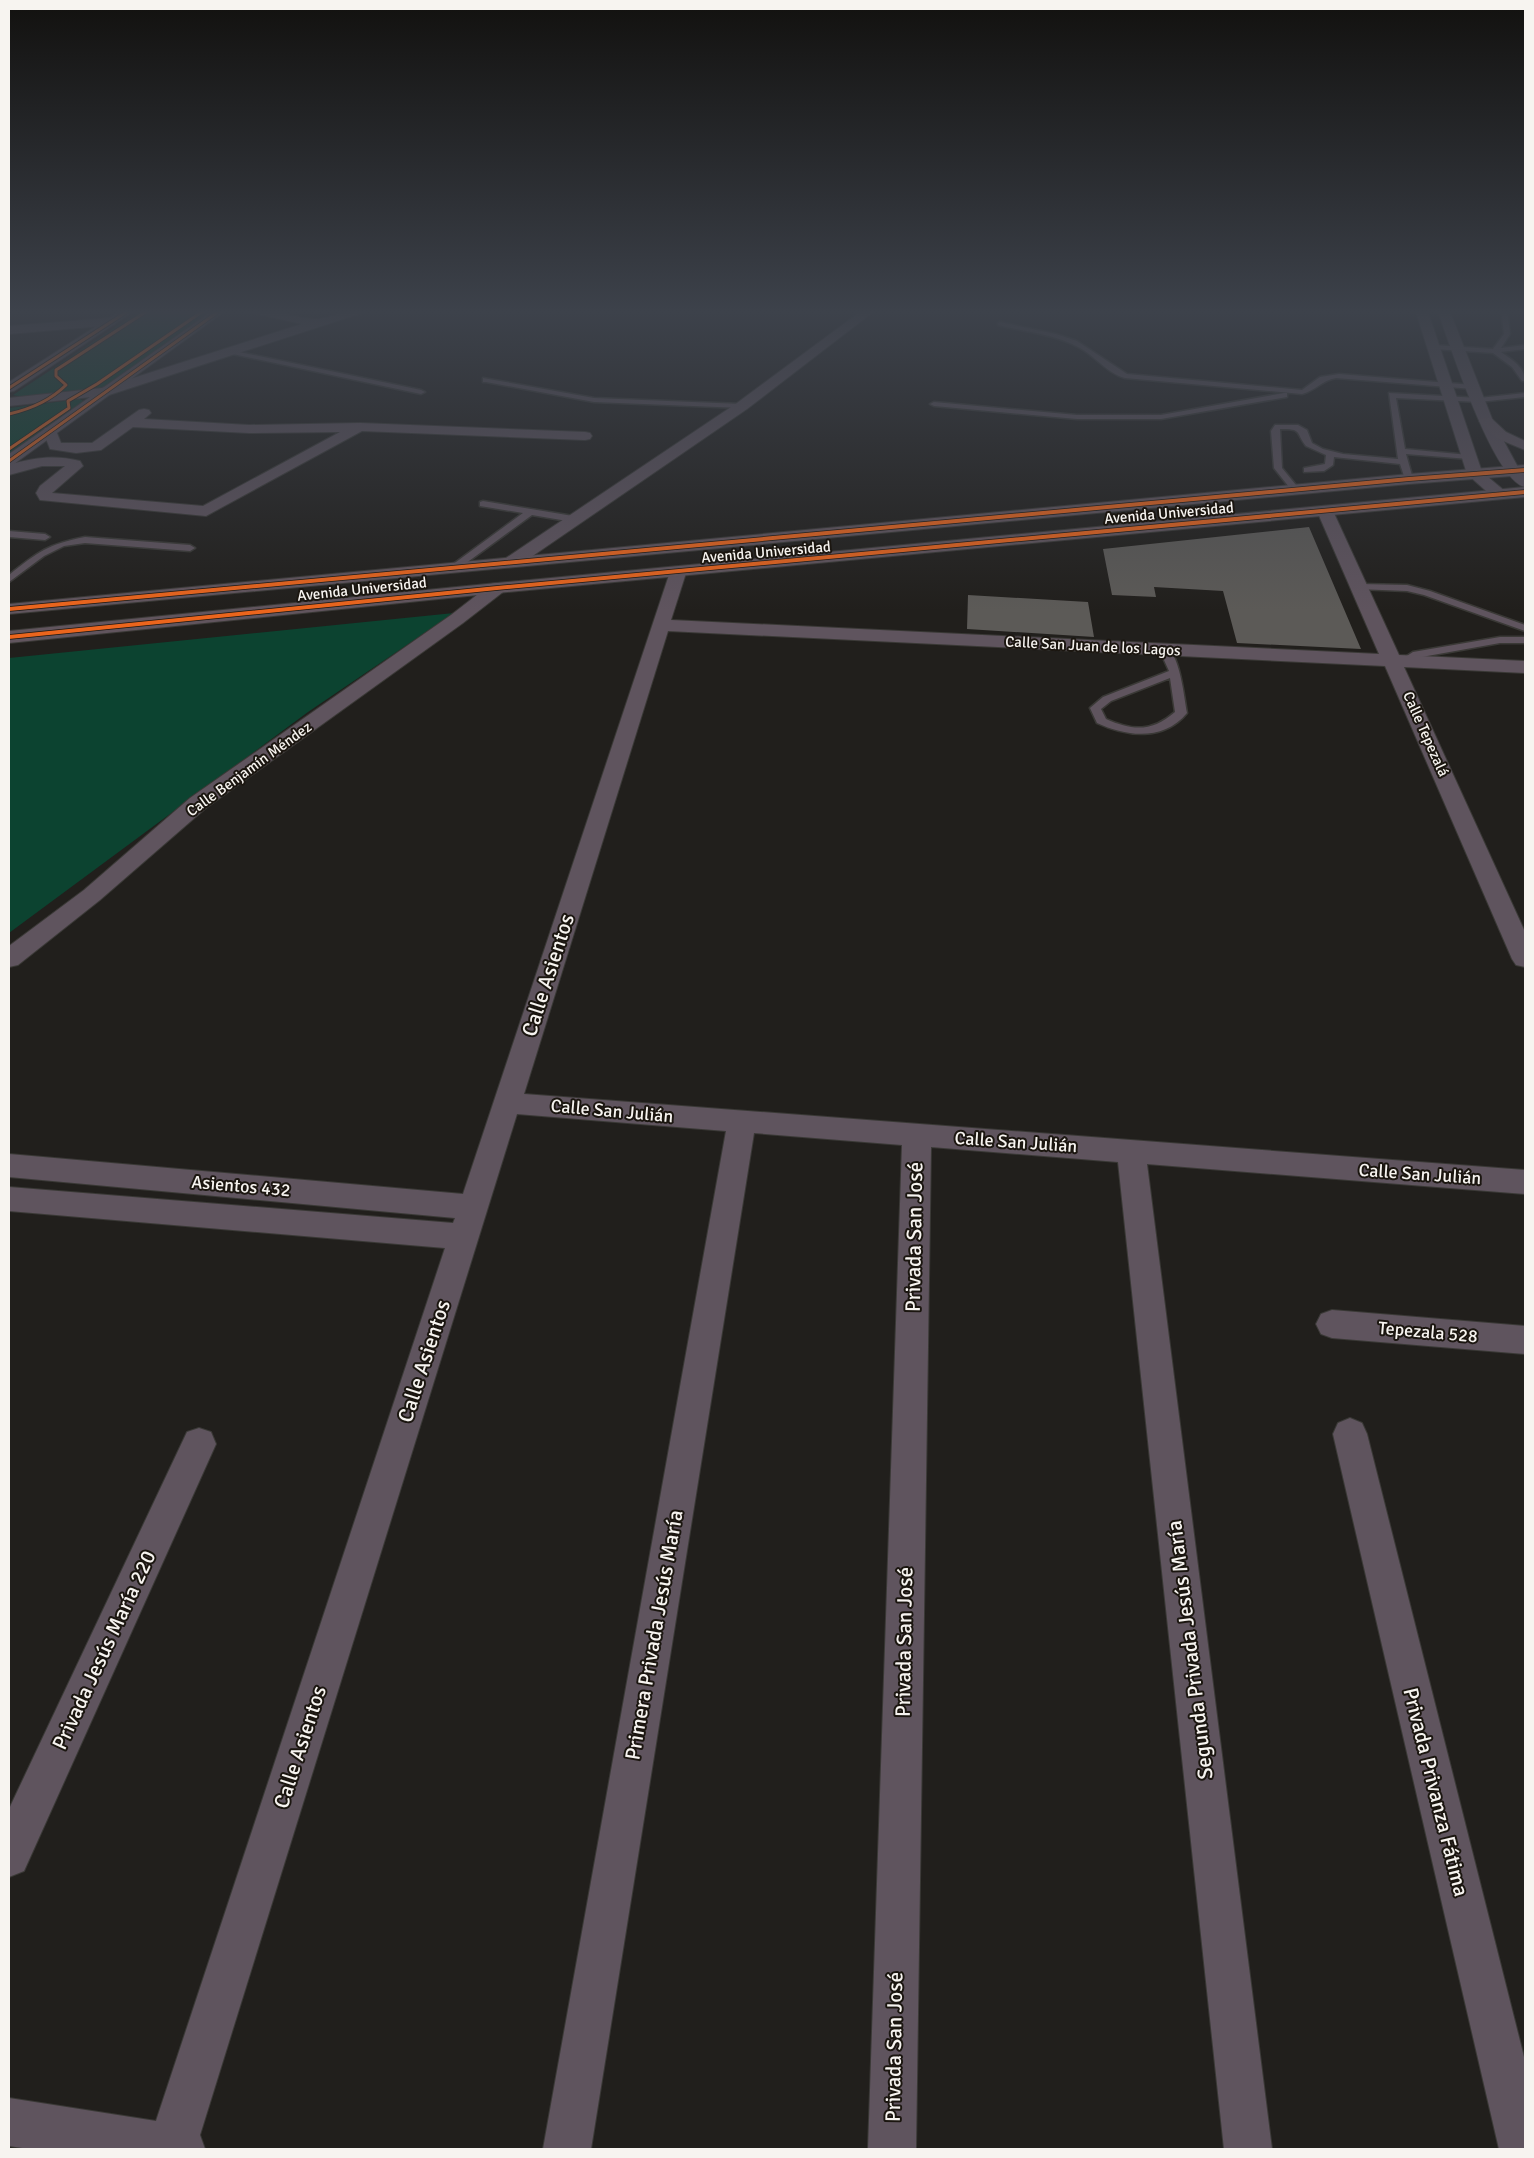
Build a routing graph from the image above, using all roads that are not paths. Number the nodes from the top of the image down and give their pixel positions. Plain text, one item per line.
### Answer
1 (84, 410) edge
2 (148, 410) edge
3 (736, 410) edge
4 (997, 410) edge
5 (1202, 410) edge
6 (1395, 410) edge
7 (1455, 410) edge
8 (1482, 410) edge
9 (1486, 421) junction
10 (131, 424) junction
11 (360, 427) junction
12 (585, 436) dead end
13 (53, 438) junction
14 (1525, 446) edge
15 (1403, 451) junction
16 (1330, 455) junction
17 (1469, 457) junction
18 (9, 460) edge
19 (33, 462) junction
20 (1404, 462) junction
21 (9, 470) edge
22 (1307, 470) dead end
23 (1519, 470) edge
24 (1475, 474) junction
25 (1409, 479) junction
26 (1525, 482) edge
27 (1296, 490) junction
28 (1525, 492) edge
29 (1500, 495) junction
30 (483, 504) dead end
31 (1325, 511) junction
32 (530, 512) junction
33 (573, 519) junction
34 (9, 534) edge
35 (45, 537) dead end
36 (190, 548) dead end
37 (512, 562) junction
38 (455, 568) junction
39 (677, 573) junction
40 (9, 579) edge
41 (1360, 587) junction
42 (497, 588) junction
43 (9, 609) edge
44 (660, 625) junction
45 (1525, 628) edge
46 (9, 637) edge
47 (1525, 640) edge
48 (1164, 649) junction
49 (1399, 661) junction
50 (1525, 667) edge
51 (1175, 672) junction
52 (9, 959) edge
53 (1525, 959) edge
54 (507, 1103) junction
55 (742, 1121) junction
56 (917, 1135) junction
57 (1131, 1151) junction
58 (9, 1165) edge
59 (81, 1172) junction
60 (1525, 1182) edge
61 (361, 1197) junction
62 (9, 1199) edge
63 (65, 1203) junction
64 (469, 1222) junction
65 (349, 1227) junction
66 (1332, 1324) dead end
67 (1525, 1340) edge
68 (1350, 1434) dead end
69 (198, 1444) dead end
70 (9, 1856) edge
71 (9, 2122) edge
72 (175, 2149) edge
73 (567, 2149) edge
74 (892, 2149) edge
75 (1248, 2149) edge
76 (1523, 2149) edge

1 - 13 street
2 - 10 street
3 - 33 street
4 - 5 lane
6 - 15 lane
7 - 17 street
8 - 9 street
9 - 14 main road
9 - 23 street
10 - 11 street
10 - 13 street
11 - 12 street
11 - 19 street
13 - 18 street
13 - 19 street
15 - 17 lane
15 - 20 lane
16 - 20 lane
16 - 22 lane
16 - 27 lane
17 - 24 street
19 - 21 street
20 - 25 lane
23 - 24 main road, Avenida Universidad
23 - 26 street
24 - 25 main road, Avenida Universidad
24 - 29 street
25 - 27 main road, Avenida Universidad
27 - 37 main road, Avenida Universidad
28 - 29 main road, Avenida Universidad
29 - 31 main road, Avenida Universidad
30 - 32 lane
31 - 39 main road, Avenida Universidad
31 - 41 street, Calle Tepezalá
32 - 33 lane
32 - 38 lane
33 - 37 street
34 - 35 lane
36 - 40 lane
37 - 38 main road, Avenida Universidad
38 - 43 main road, Avenida Universidad
39 - 42 main road, Avenida Universidad
39 - 44 street, Calle Asientos
41 - 45 lane
41 - 49 street, Calle Tepezalá
42 - 46 main road, Avenida Universidad
42 - 52 street, Calle Benjamín Méndez
44 - 48 street, Calle San Juan de los Lagos
44 - 54 street, Calle Asientos
47 - 49 lane
48 - 49 street, Calle San Juan de los Lagos
48 - 51 lane
49 - 50 street, Calle San Juan de los Lagos
49 - 53 street, Calle Tepezalá
51 - 51 lane
54 - 55 street, Calle San Julián
54 - 64 street, Calle Asientos
55 - 56 street, Calle San Julián
55 - 73 street, Primera Privada Jesús María
56 - 57 street, Calle San Julián
56 - 74 street, Privada San José
57 - 60 street, Calle San Julián
57 - 75 street, Segunda Privada Jesús María
58 - 59 street, Asientos 432
59 - 61 street, Asientos 432
59 - 63 street
61 - 64 street, Asientos 432
61 - 65 street
62 - 63 street, Asientos 432
63 - 65 street, Asientos 432
64 - 65 street, Asientos 432
64 - 72 street, Calle Asientos
66 - 67 street, Tepezala 528
68 - 76 street, Privada Privanza Fátima
69 - 70 street, Privada Jesús María 220
71 - 72 street

